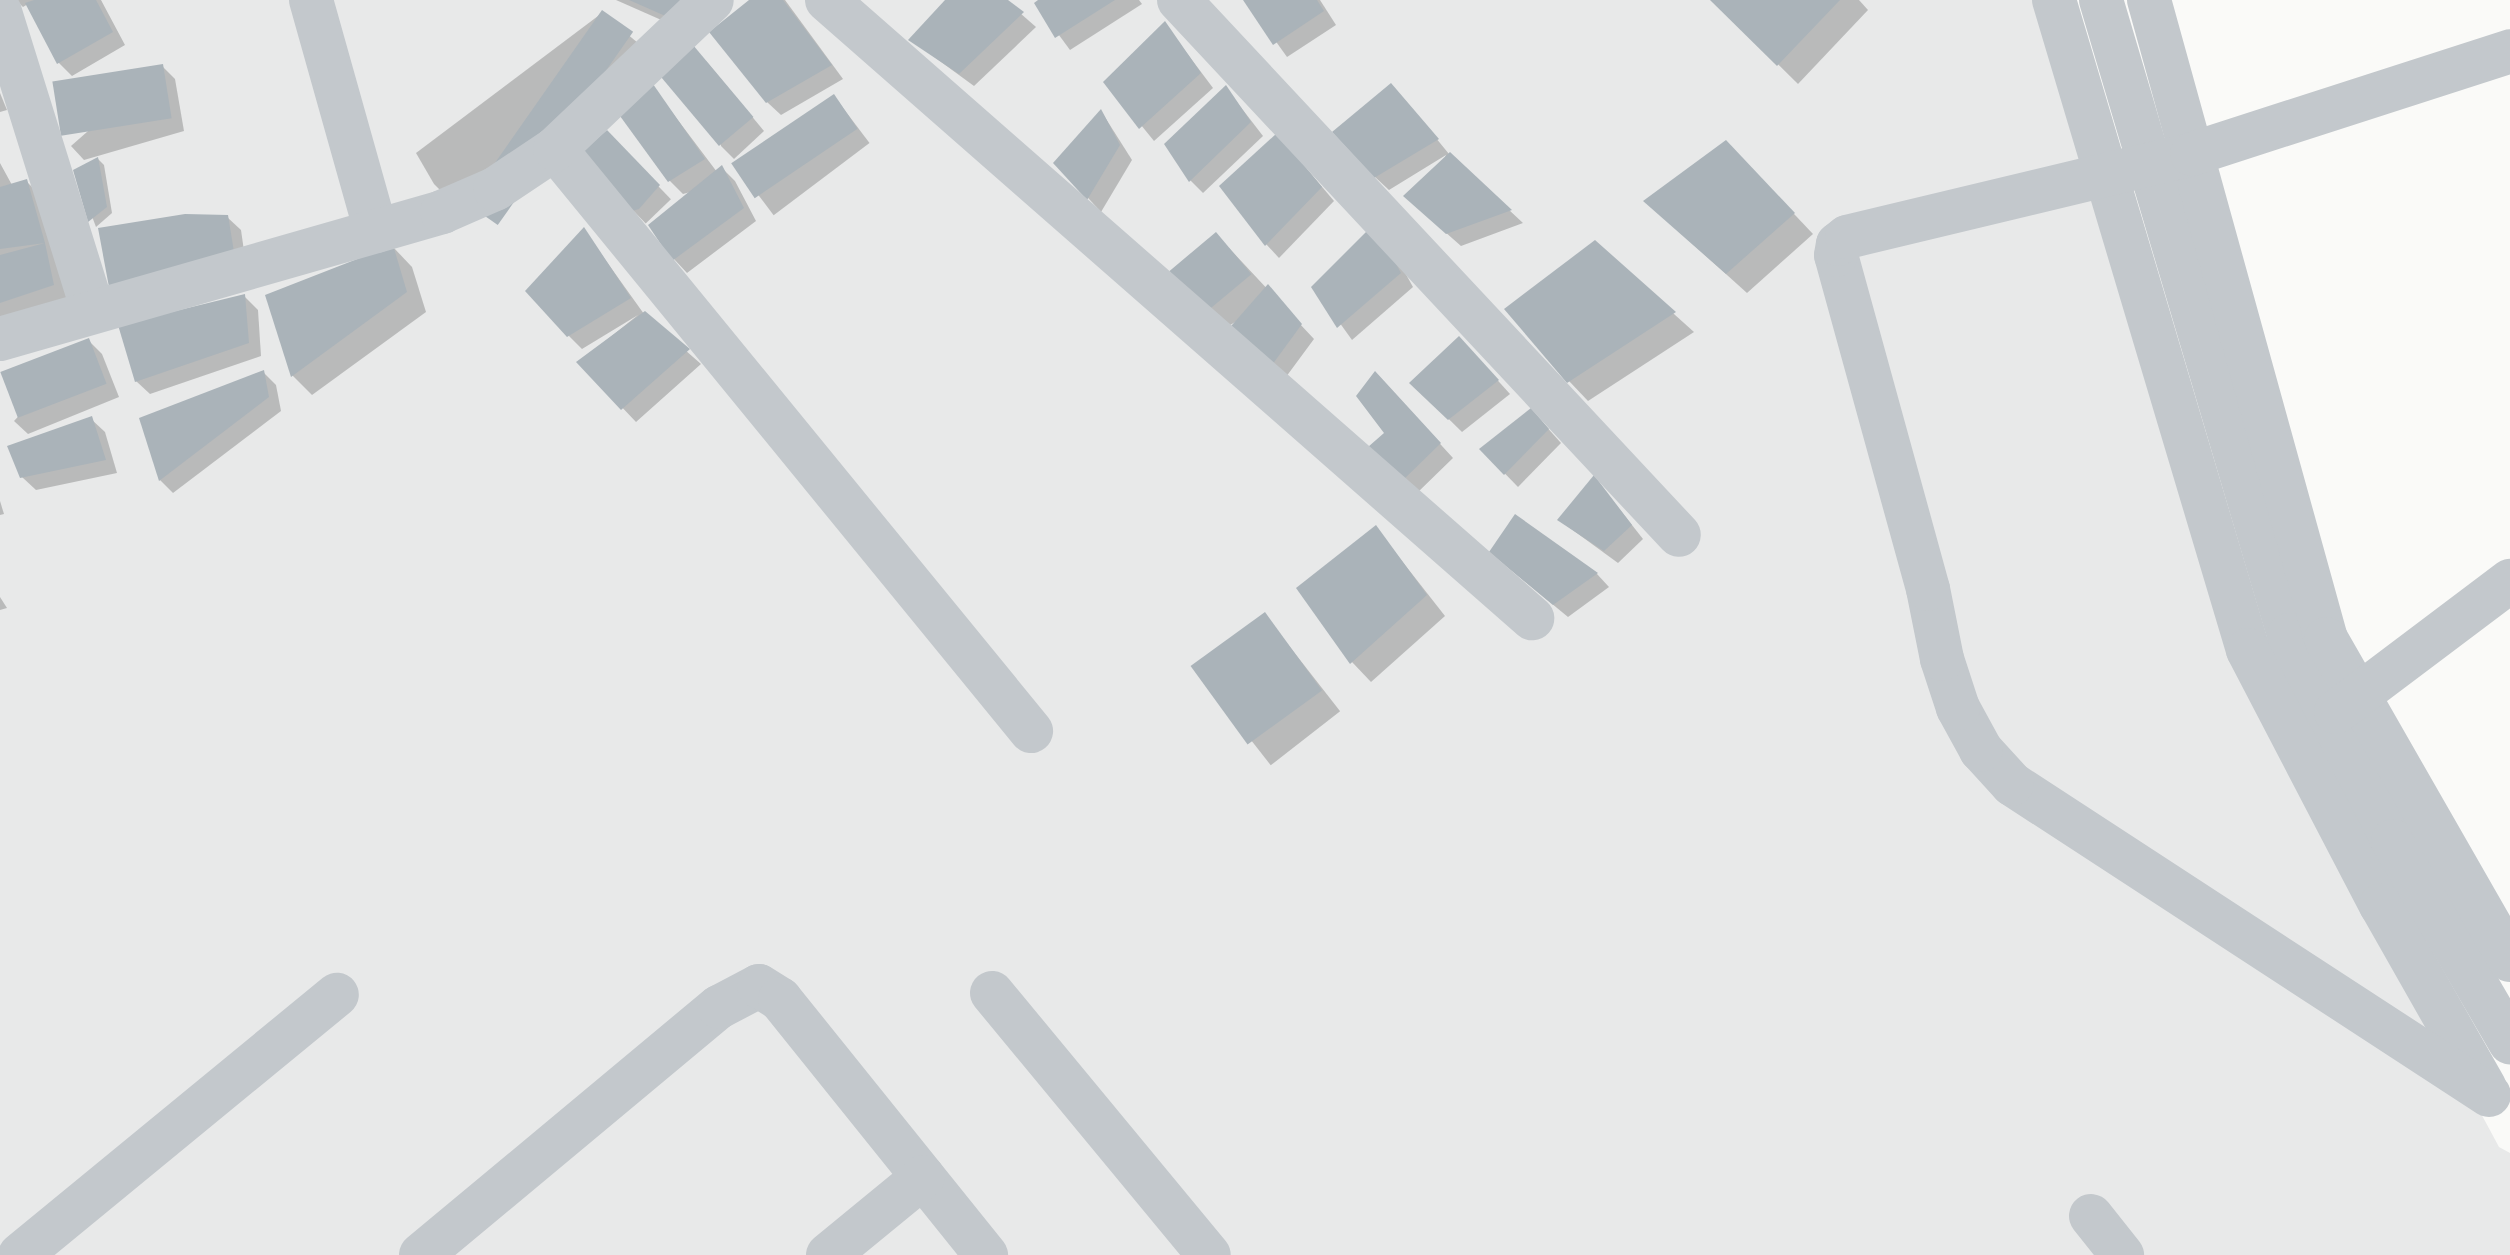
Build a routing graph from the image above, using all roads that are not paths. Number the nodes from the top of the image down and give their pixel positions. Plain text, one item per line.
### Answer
1 (311, 0) edge
2 (712, 0) edge
3 (827, 0) edge
4 (1179, 0) edge
5 (2054, 0) edge
6 (2101, 0) edge
7 (2149, 0) edge
8 (0, 12) edge
9 (2510, 51) edge
10 (555, 149) junction
11 (2192, 154) junction
12 (2128, 168) junction
13 (376, 231) junction
14 (93, 310) junction
15 (0, 339) edge
16 (1679, 535) dead end
17 (2510, 581) edge
18 (1532, 618) dead end
19 (2344, 707) junction
20 (1031, 731) dead end
21 (2510, 960) edge
22 (992, 993) dead end
23 (337, 995) dead end
24 (2510, 1042) edge
25 (2504, 1110) edge
26 (923, 1177) junction
27 (2091, 1216) dead end
28 (20, 1255) edge
29 (421, 1255) edge
30 (828, 1255) edge
31 (986, 1255) edge
32 (1209, 1255) edge
33 (2122, 1255) edge

1 - 13 street
2 - 10 street
3 - 18 street
4 - 16 street
5 - 12 street
6 - 12 street
7 - 11 street
8 - 14 street
9 - 11 street
10 - 13 street
10 - 20 street
11 - 12 street
11 - 19 street
12 - 19 street
12 - 25 street
12 - 25 street
13 - 14 street
14 - 15 street
17 - 19 street
19 - 21 street
19 - 24 street
22 - 32 street
23 - 28 street
26 - 29 street
26 - 30 street
26 - 31 street
27 - 33 street

